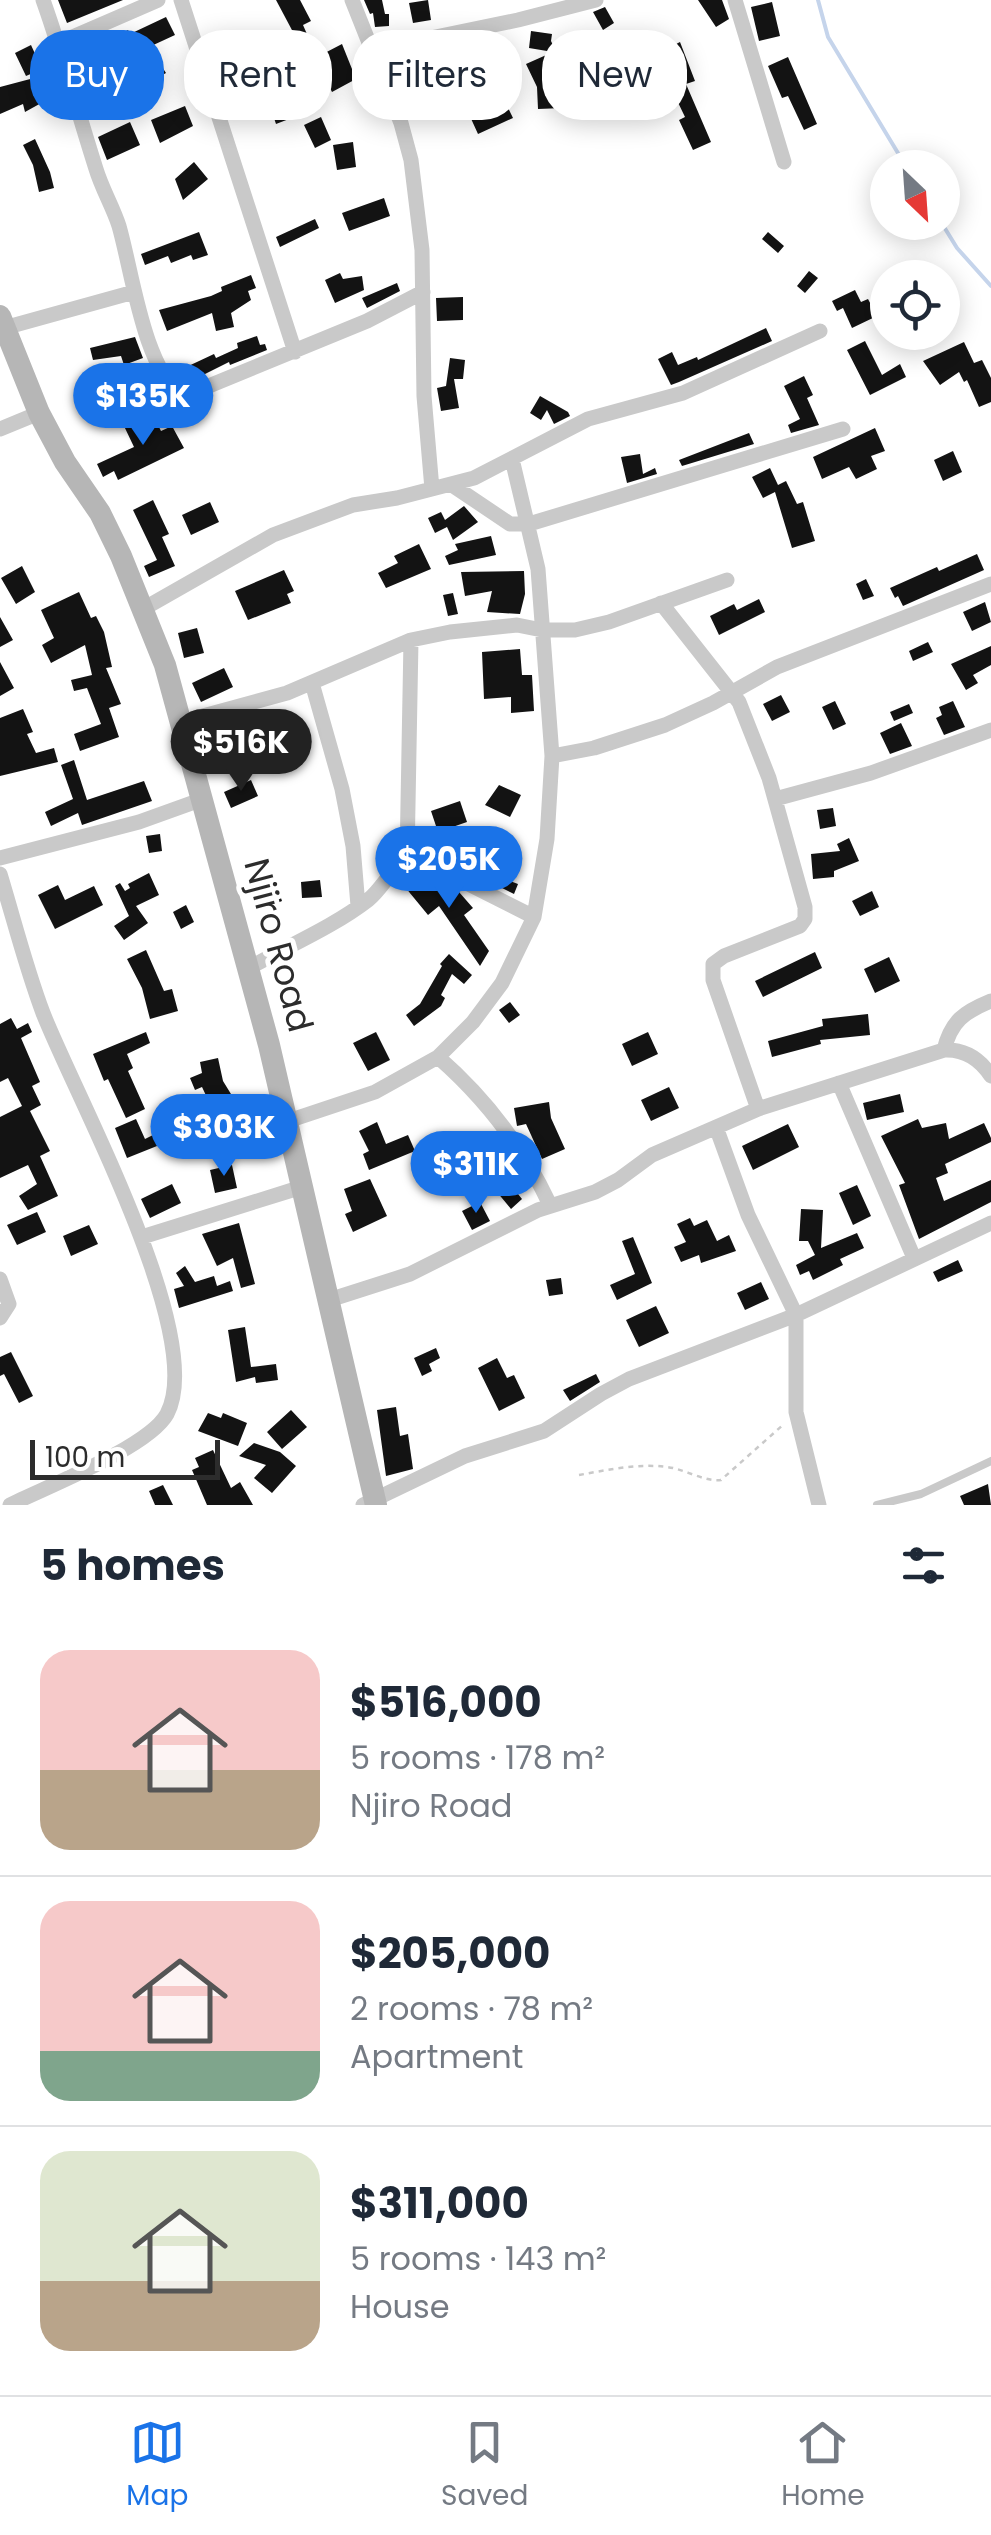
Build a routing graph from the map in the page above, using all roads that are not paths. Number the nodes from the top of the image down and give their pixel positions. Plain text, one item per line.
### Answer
1 (43, 0) edge
2 (158, 0) edge
3 (181, 0) edge
4 (352, 0) edge
5 (596, 0) edge
6 (735, 0) edge
7 (54, 30) edge
8 (89, 30) edge
9 (363, 30) edge
10 (468, 30) edge
11 (82, 120) edge
12 (400, 120) edge
13 (784, 162) dead end
14 (134, 292) junction
15 (423, 292) junction
16 (2, 322) edge
17 (820, 331) dead end
18 (295, 352) junction
19 (38, 413) junction
20 (843, 429) dead end
21 (0, 430) edge
22 (512, 460) junction
23 (452, 485) junction
24 (432, 490) junction
25 (529, 524) junction
26 (727, 580) dead end
27 (991, 584) edge
28 (661, 603) junction
29 (144, 610) junction
30 (542, 630) junction
31 (412, 640) junction
32 (312, 682) junction
33 (731, 691) junction
34 (181, 722) junction
35 (991, 730) edge
36 (552, 756) junction
37 (203, 799) junction
38 (775, 799) junction
39 (0, 858) edge
40 (407, 859) junction
41 (0, 874) edge
42 (358, 906) junction
43 (534, 917) junction
44 (249, 968) junction
45 (991, 1001) edge
46 (944, 1050) junction
47 (438, 1058) junction
48 (991, 1076) edge
49 (838, 1083) junction
50 (758, 1108) junction
51 (285, 1122) junction
52 (716, 1127) junction
53 (302, 1187) junction
54 (550, 1205) junction
55 (991, 1223) edge
56 (142, 1237) junction
57 (914, 1258) junction
58 (0, 1280) edge
59 (329, 1300) junction
60 (796, 1315) junction
61 (0, 1318) edge
62 (991, 1461) edge
63 (371, 1503) edge
64 (10, 1505) edge
65 (818, 1505) edge
66 (877, 1505) edge

1 - 7 street
2 - 8 street
3 - 18 street
4 - 9 street
5 - 10 street
6 - 13 street
11 - 14 street
12 - 15 street
14 - 16 street
14 - 18 street
15 - 18 street
15 - 24 street
16 - 19 street, Njiro Road
17 - 22 street
19 - 21 street
19 - 29 street, Njiro Road
20 - 25 street
22 - 23 street
22 - 25 street
23 - 24 street
23 - 25 street
24 - 29 street
25 - 30 street
26 - 28 street
27 - 33 street
28 - 30 street
28 - 33 street
29 - 34 street, Njiro Road
30 - 31 street
30 - 36 street
31 - 32 street
31 - 40 street
32 - 34 street
32 - 42 street
33 - 36 street
33 - 38 street
34 - 37 street, Njiro Road
35 - 38 street
36 - 43 street
37 - 39 street
37 - 44 street, Njiro Road
38 - 50 street
40 - 42 street
40 - 43 street
41 - 56 street
42 - 44 street
43 - 47 street
44 - 51 street, Njiro Road
45 - 46 street
46 - 48 street
46 - 49 street
47 - 51 street
47 - 54 street
49 - 50 street
49 - 57 street
50 - 52 street
51 - 53 street, Njiro Road
52 - 54 street
52 - 60 street
53 - 56 street
53 - 59 street, Njiro Road
54 - 59 street
55 - 57 street
56 - 64 street
57 - 60 street
58 - 61 street
59 - 63 street, Njiro Road
60 - 63 street
60 - 65 street
62 - 66 lane

